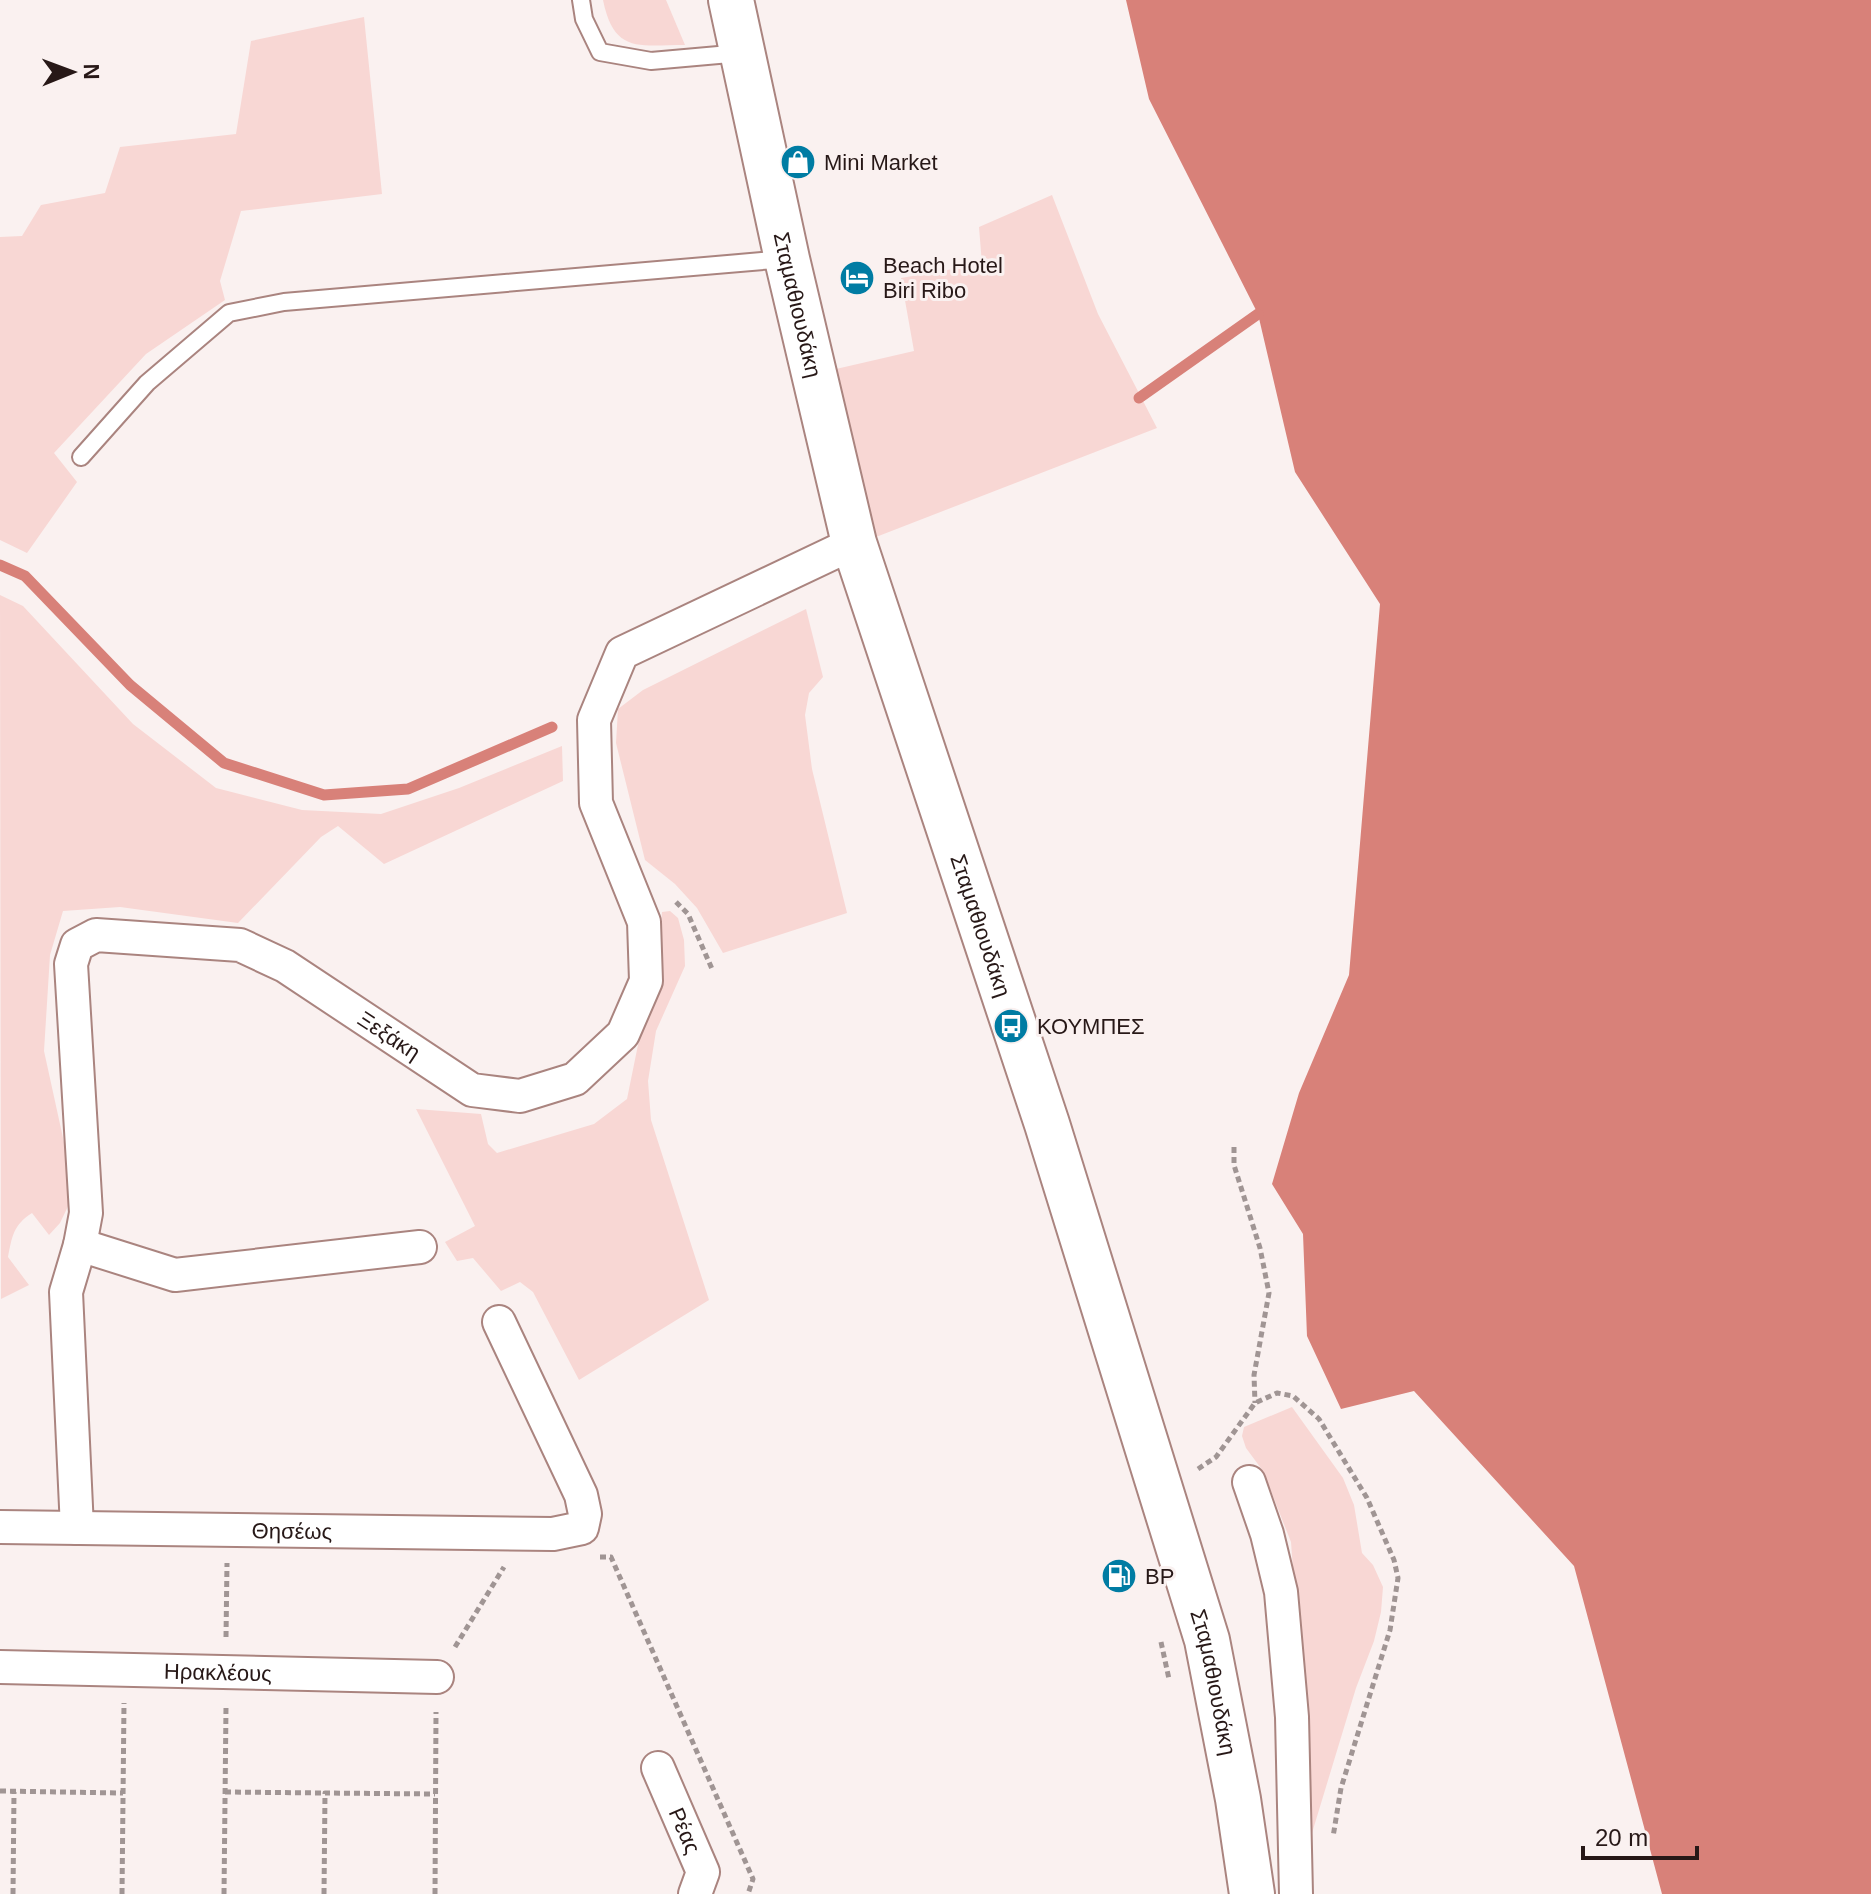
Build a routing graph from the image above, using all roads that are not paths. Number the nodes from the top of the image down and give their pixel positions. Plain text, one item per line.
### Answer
1 (581, 0) edge
2 (731, 0) edge
3 (743, 53) junction
4 (787, 259) junction
5 (81, 457) dead end
6 (854, 543) junction
7 (80, 1245) junction
8 (420, 1247) dead end
9 (499, 1322) dead end
10 (1249, 1482) dead end
11 (0, 1527) edge
12 (77, 1528) junction
13 (0, 1667) edge
14 (437, 1677) road end
15 (658, 1768) dead end
16 (1275, 1892) edge
17 (695, 1894) edge

1 - 3 lane
2 - 3 main road, Σταμαθιουδάκη
3 - 4 main road, Σταμαθιουδάκη
4 - 5 lane
4 - 6 main road, Σταμαθιουδάκη
6 - 7 street, Ξεξάκη
6 - 16 main road, Σταμαθιουδάκη
7 - 8 street
7 - 12 street, Ξεξάκη
9 - 12 street, Θησέως
10 - 16 street
11 - 12 street, Θησέως
13 - 14 street, Ηρακλέους
15 - 17 street, Ρέας

